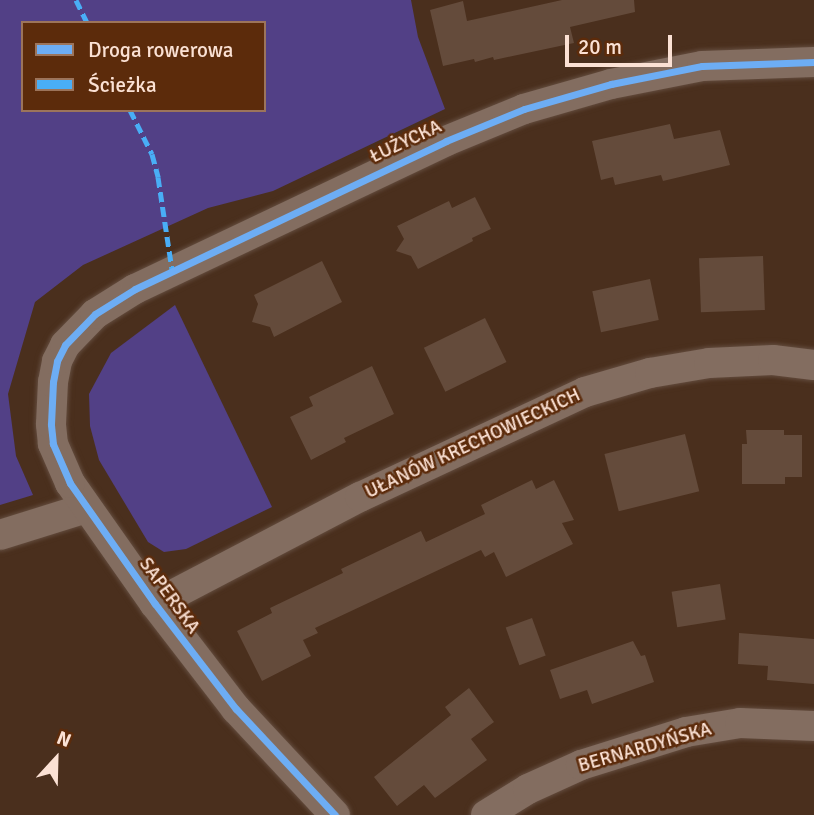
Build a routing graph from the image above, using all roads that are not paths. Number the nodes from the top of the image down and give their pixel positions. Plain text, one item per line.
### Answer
1 (814, 62) edge
2 (57, 361) joint
3 (814, 365) edge
4 (86, 508) junction
5 (0, 534) edge
6 (155, 604) junction
7 (814, 726) edge
8 (335, 815) edge
9 (486, 815) edge

1 - 2 street, ŁUŻYCKA
2 - 4 street, SAPERSKA
3 - 6 street, UŁANÓW KRECHOWIECKICH
4 - 5 street
4 - 6 street, SAPERSKA
6 - 8 street, SAPERSKA
7 - 9 street, BERNARDYŃSKA

